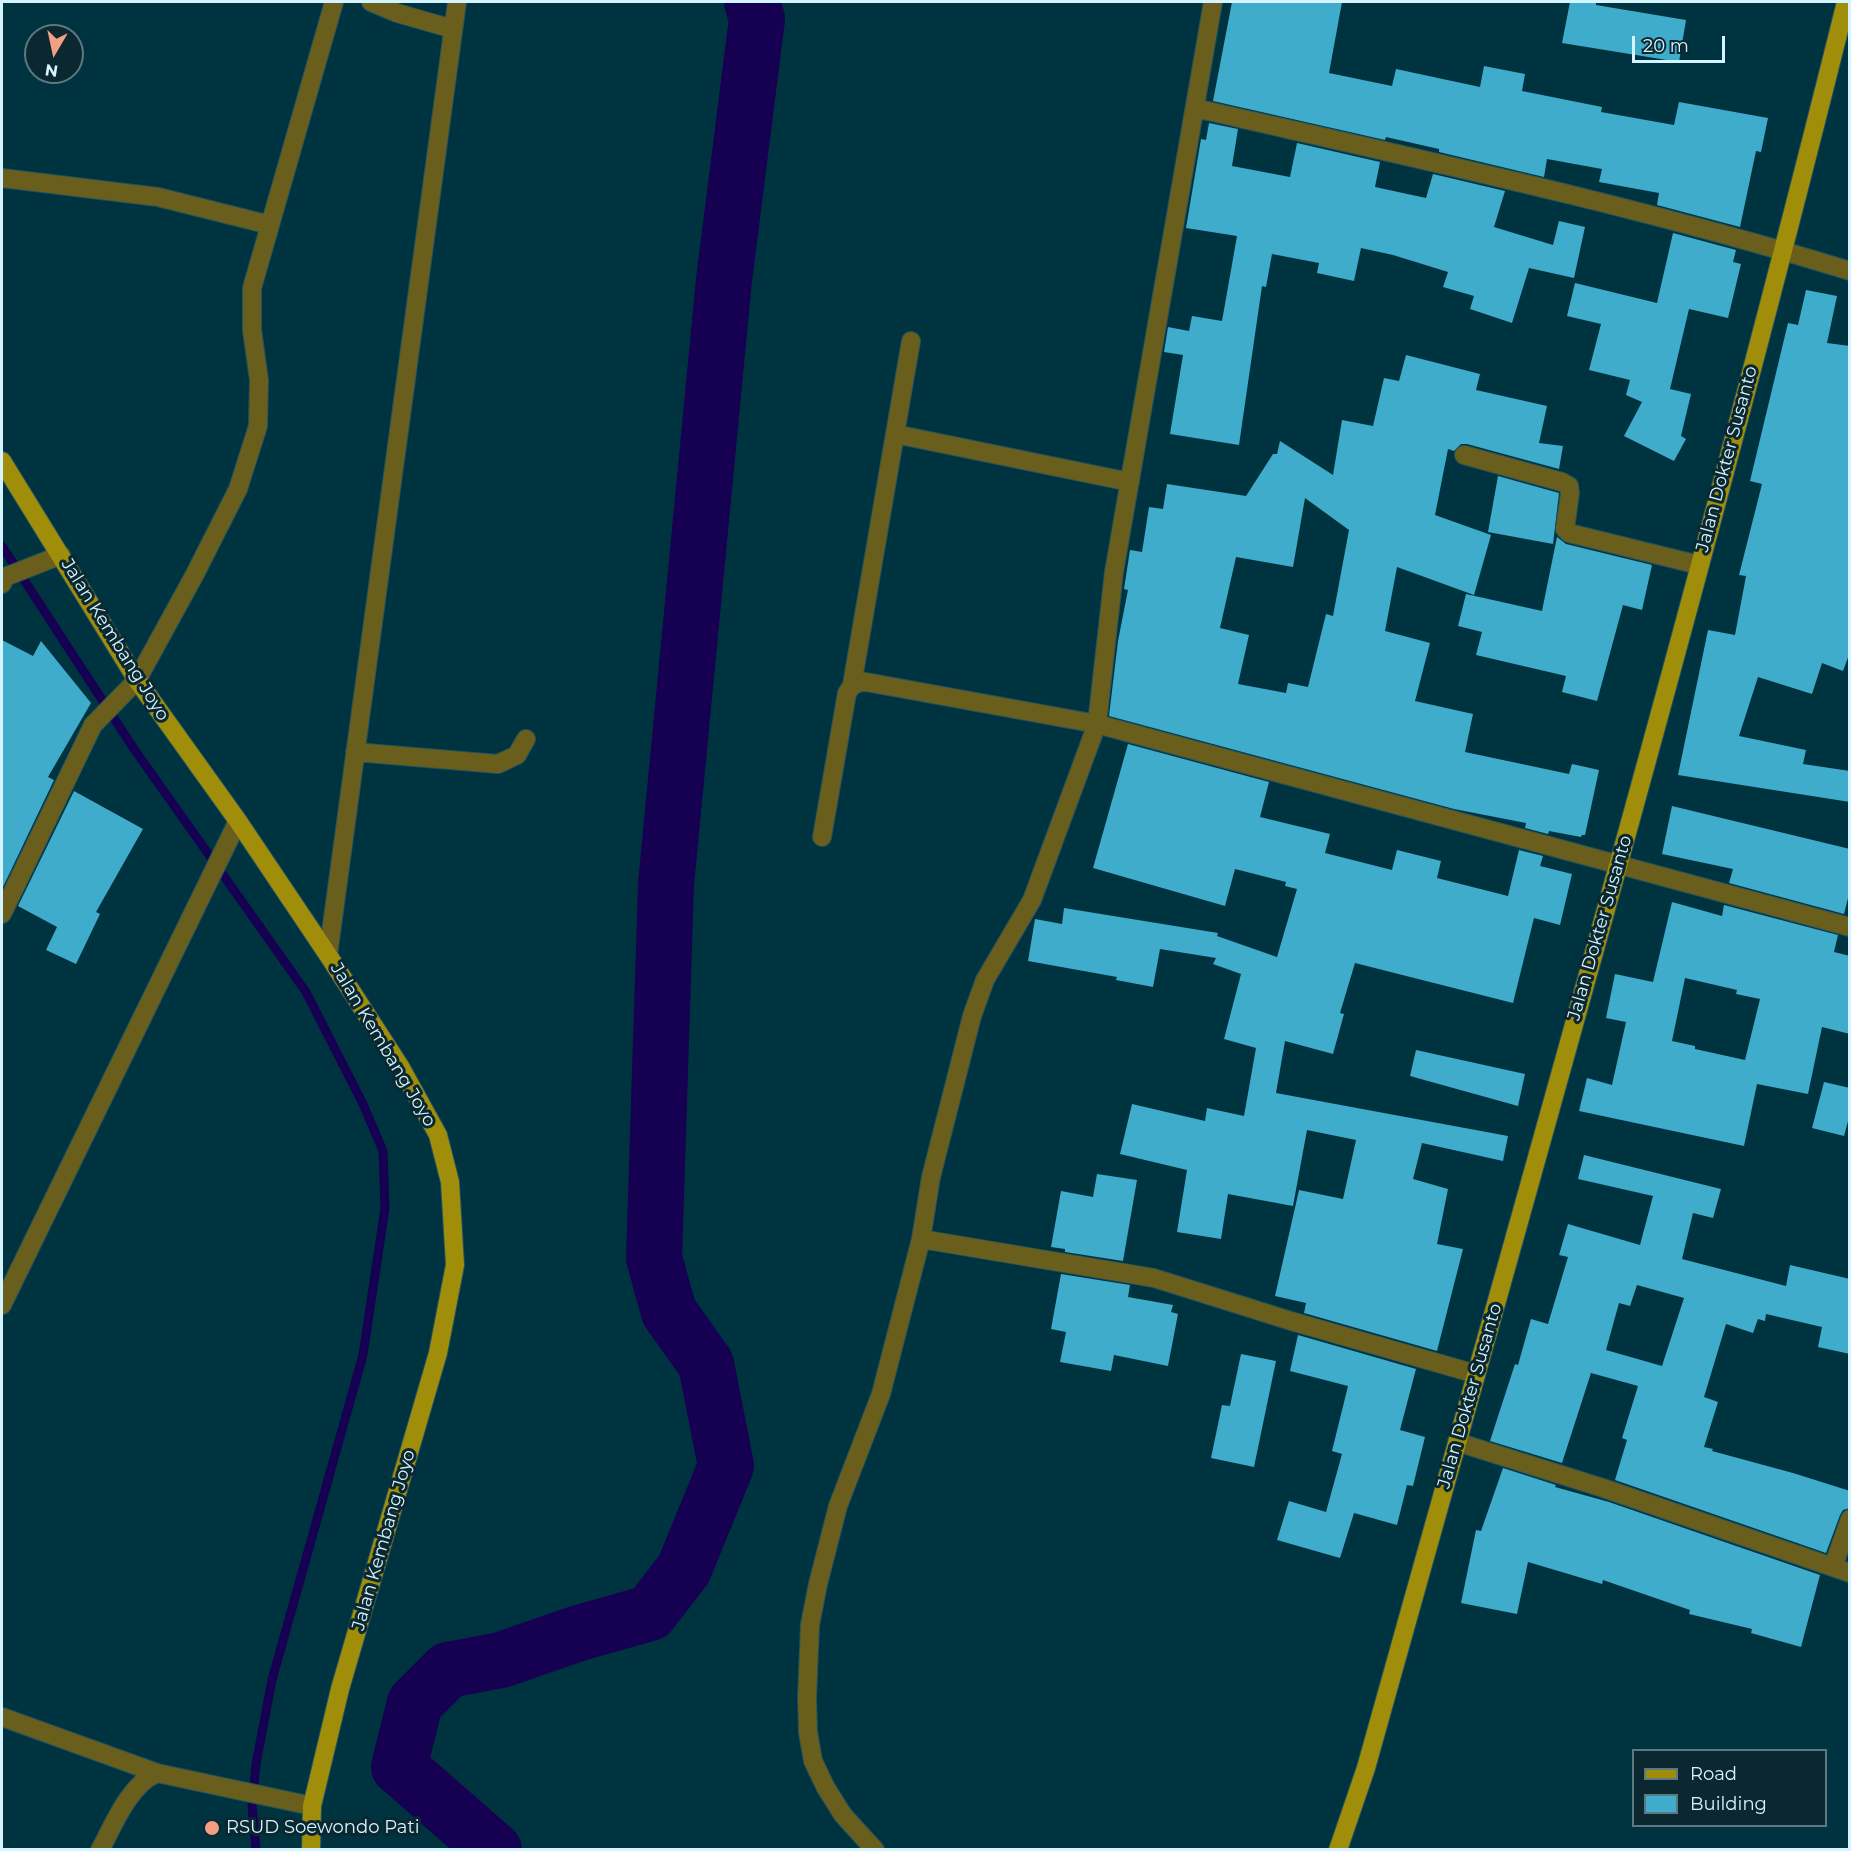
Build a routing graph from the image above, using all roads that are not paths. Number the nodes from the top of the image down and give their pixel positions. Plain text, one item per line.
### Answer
1 (334, 2) edge
2 (371, 2) edge
3 (457, 2) edge
4 (1212, 2) edge
5 (1846, 2) edge
6 (453, 29) junction
7 (1195, 108) junction
8 (2, 178) edge
9 (270, 225) junction
10 (1784, 251) junction
11 (1850, 271) edge
12 (912, 340) dead end
13 (895, 434) junction
14 (1464, 455) dead end
15 (2, 461) edge
16 (1130, 482) junction
17 (61, 555) junction
18 (1699, 565) junction
19 (3, 579) edge
20 (136, 680) junction
21 (852, 685) junction
22 (1097, 724) junction
23 (526, 739) dead end
24 (355, 752) junction
25 (238, 821) junction
26 (822, 837) dead end
27 (1618, 866) junction
28 (2, 914) edge
29 (1850, 927) edge
30 (328, 955) junction
31 (921, 1239) junction
32 (2, 1305) edge
33 (1476, 1374) junction
34 (1457, 1442) junction
35 (1850, 1518) edge
36 (1841, 1570) edge
37 (2, 1717) edge
38 (157, 1773) junction
39 (312, 1806) junction
40 (100, 1850) edge
41 (311, 1850) edge
42 (876, 1850) edge
43 (1338, 1850) edge

1 - 9 street
2 - 6 street
3 - 6 street
4 - 7 street
5 - 10 main road, Jalan Dokter Susanto
6 - 24 street
7 - 10 street
7 - 16 street
8 - 9 street
9 - 20 street
10 - 11 street
10 - 18 main road, Jalan Dokter Susanto
12 - 13 street
13 - 16 street
13 - 21 street
14 - 18 street
15 - 17 main road, Jalan Kembang Joyo
16 - 22 street
17 - 19 street
17 - 20 main road, Jalan Kembang Joyo
18 - 27 main road, Jalan Dokter Susanto
20 - 25 main road, Jalan Kembang Joyo
20 - 28 street
21 - 22 street
21 - 26 street
22 - 27 street
22 - 31 street
23 - 24 street
24 - 30 street
25 - 30 main road, Jalan Kembang Joyo
25 - 32 street
27 - 29 street
27 - 33 main road, Jalan Dokter Susanto
30 - 39 main road, Jalan Kembang Joyo
31 - 33 street
31 - 42 street
33 - 34 main road, Jalan Dokter Susanto
34 - 36 street
34 - 43 main road, Jalan Dokter Susanto
35 - 36 street
37 - 38 street
38 - 39 street
38 - 40 street
39 - 41 main road, Jalan Kembang Joyo

